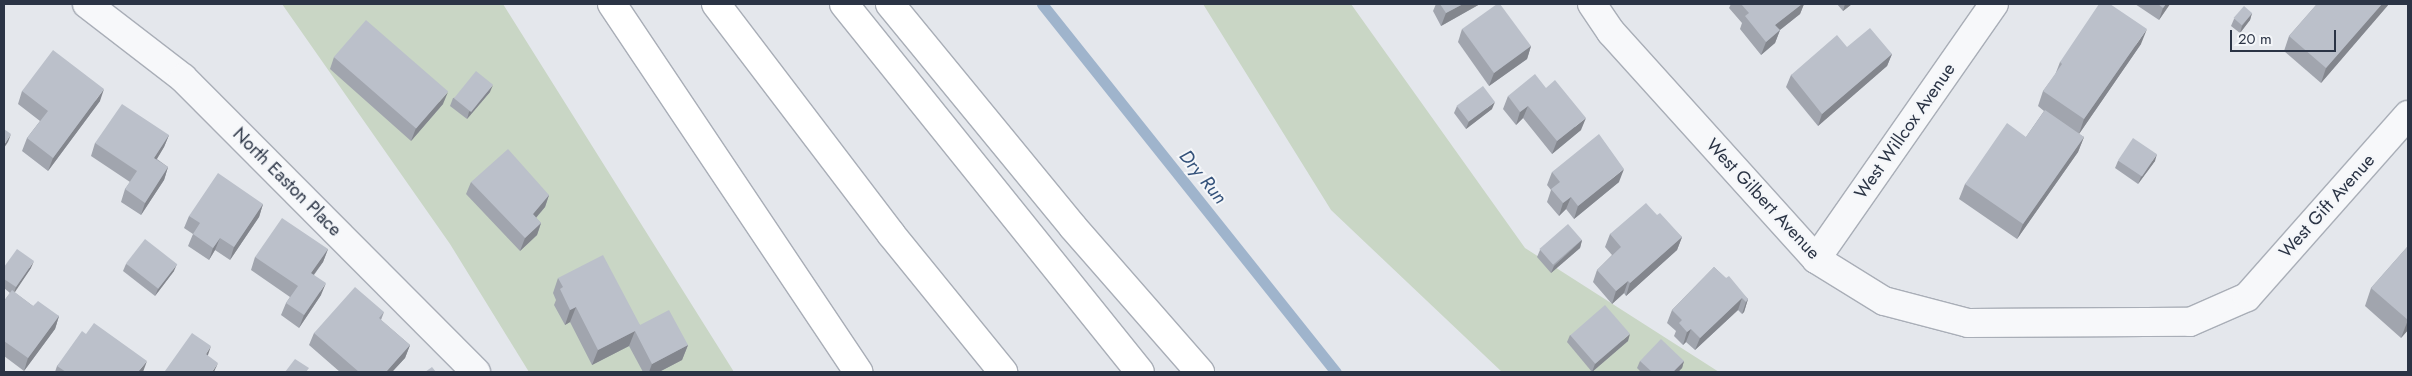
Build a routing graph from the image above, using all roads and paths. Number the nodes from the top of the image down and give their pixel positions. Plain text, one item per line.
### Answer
1 (87, 4) edge
2 (612, 4) edge
3 (716, 4) edge
4 (844, 4) edge
5 (890, 4) edge
6 (1592, 4) edge
7 (1994, 4) edge
8 (2408, 115) edge
9 (1816, 258) junction
10 (2247, 297) joint
11 (476, 372) edge
12 (858, 372) edge
13 (1003, 372) edge
14 (1140, 372) edge
15 (1200, 372) edge

1 - 11 street, North Easton Place
2 - 12 highway
3 - 13 highway
4 - 14 highway
5 - 15 highway
6 - 9 street, West Gilbert Avenue
7 - 9 street, West Willcox Avenue
8 - 10 street, West Gift Avenue
9 - 10 street, West Gilbert Avenue

